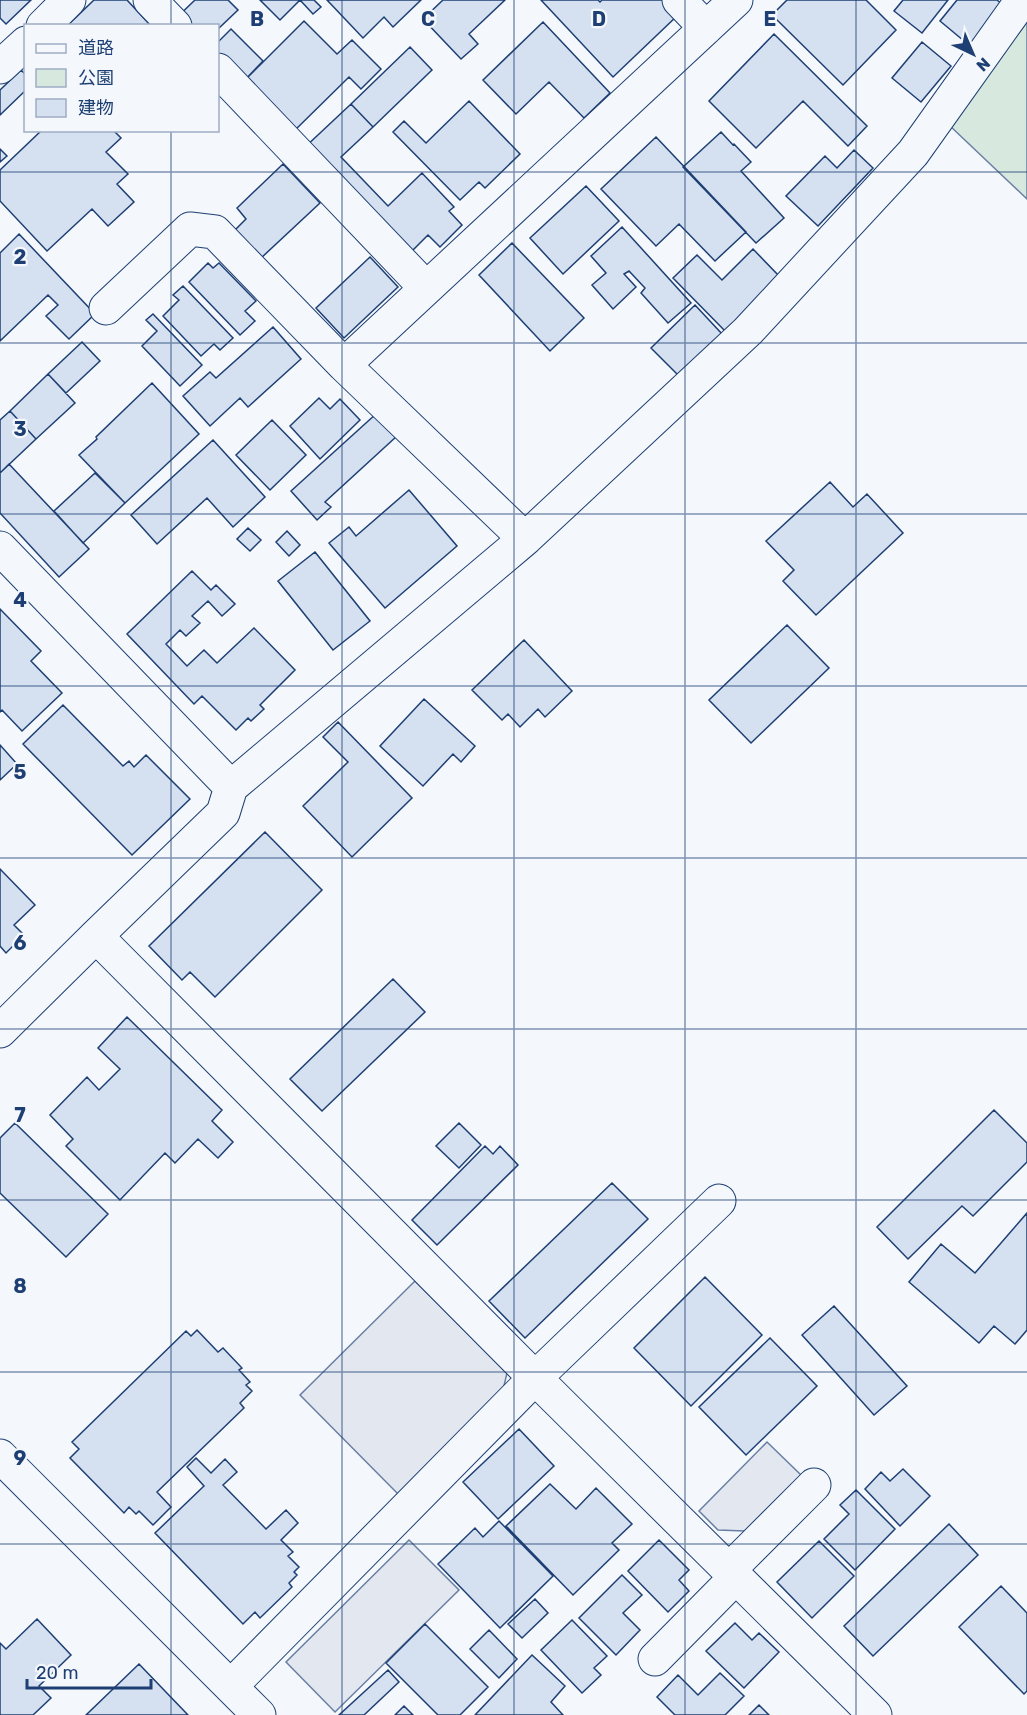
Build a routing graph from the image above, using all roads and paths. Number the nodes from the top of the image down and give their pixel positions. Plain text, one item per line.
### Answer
1 (69, 0) edge
2 (150, 0) edge
3 (679, 0) edge
4 (736, 0) edge
5 (1022, 0) edge
6 (45, 24) edge
7 (173, 24) edge
8 (706, 28) junction
9 (24, 44) edge
10 (0, 68) edge
11 (219, 71) edge
12 (426, 288) junction
13 (106, 308) dead end
14 (344, 365) junction
15 (525, 539) junction
16 (3, 557) edge
17 (231, 787) junction
18 (96, 936) junction
19 (0, 1031) edge
20 (719, 1201) dead end
21 (535, 1378) junction
22 (0, 1456) edge
23 (814, 1485) dead end
24 (733, 1574) junction
25 (655, 1659) dead end
26 (231, 1686) junction
27 (259, 1715) edge
28 (875, 1715) edge

1 - 6 street
2 - 7 street
3 - 8 street
4 - 8 street
5 - 15 street
8 - 12 street
9 - 10 street
11 - 12 street
12 - 14 street
13 - 14 street
14 - 15 street
15 - 17 street
16 - 17 street
17 - 18 street
18 - 19 street
18 - 21 street
20 - 21 street
21 - 24 street
21 - 26 street
22 - 26 street
23 - 24 street
24 - 25 street
24 - 28 street
26 - 27 street

